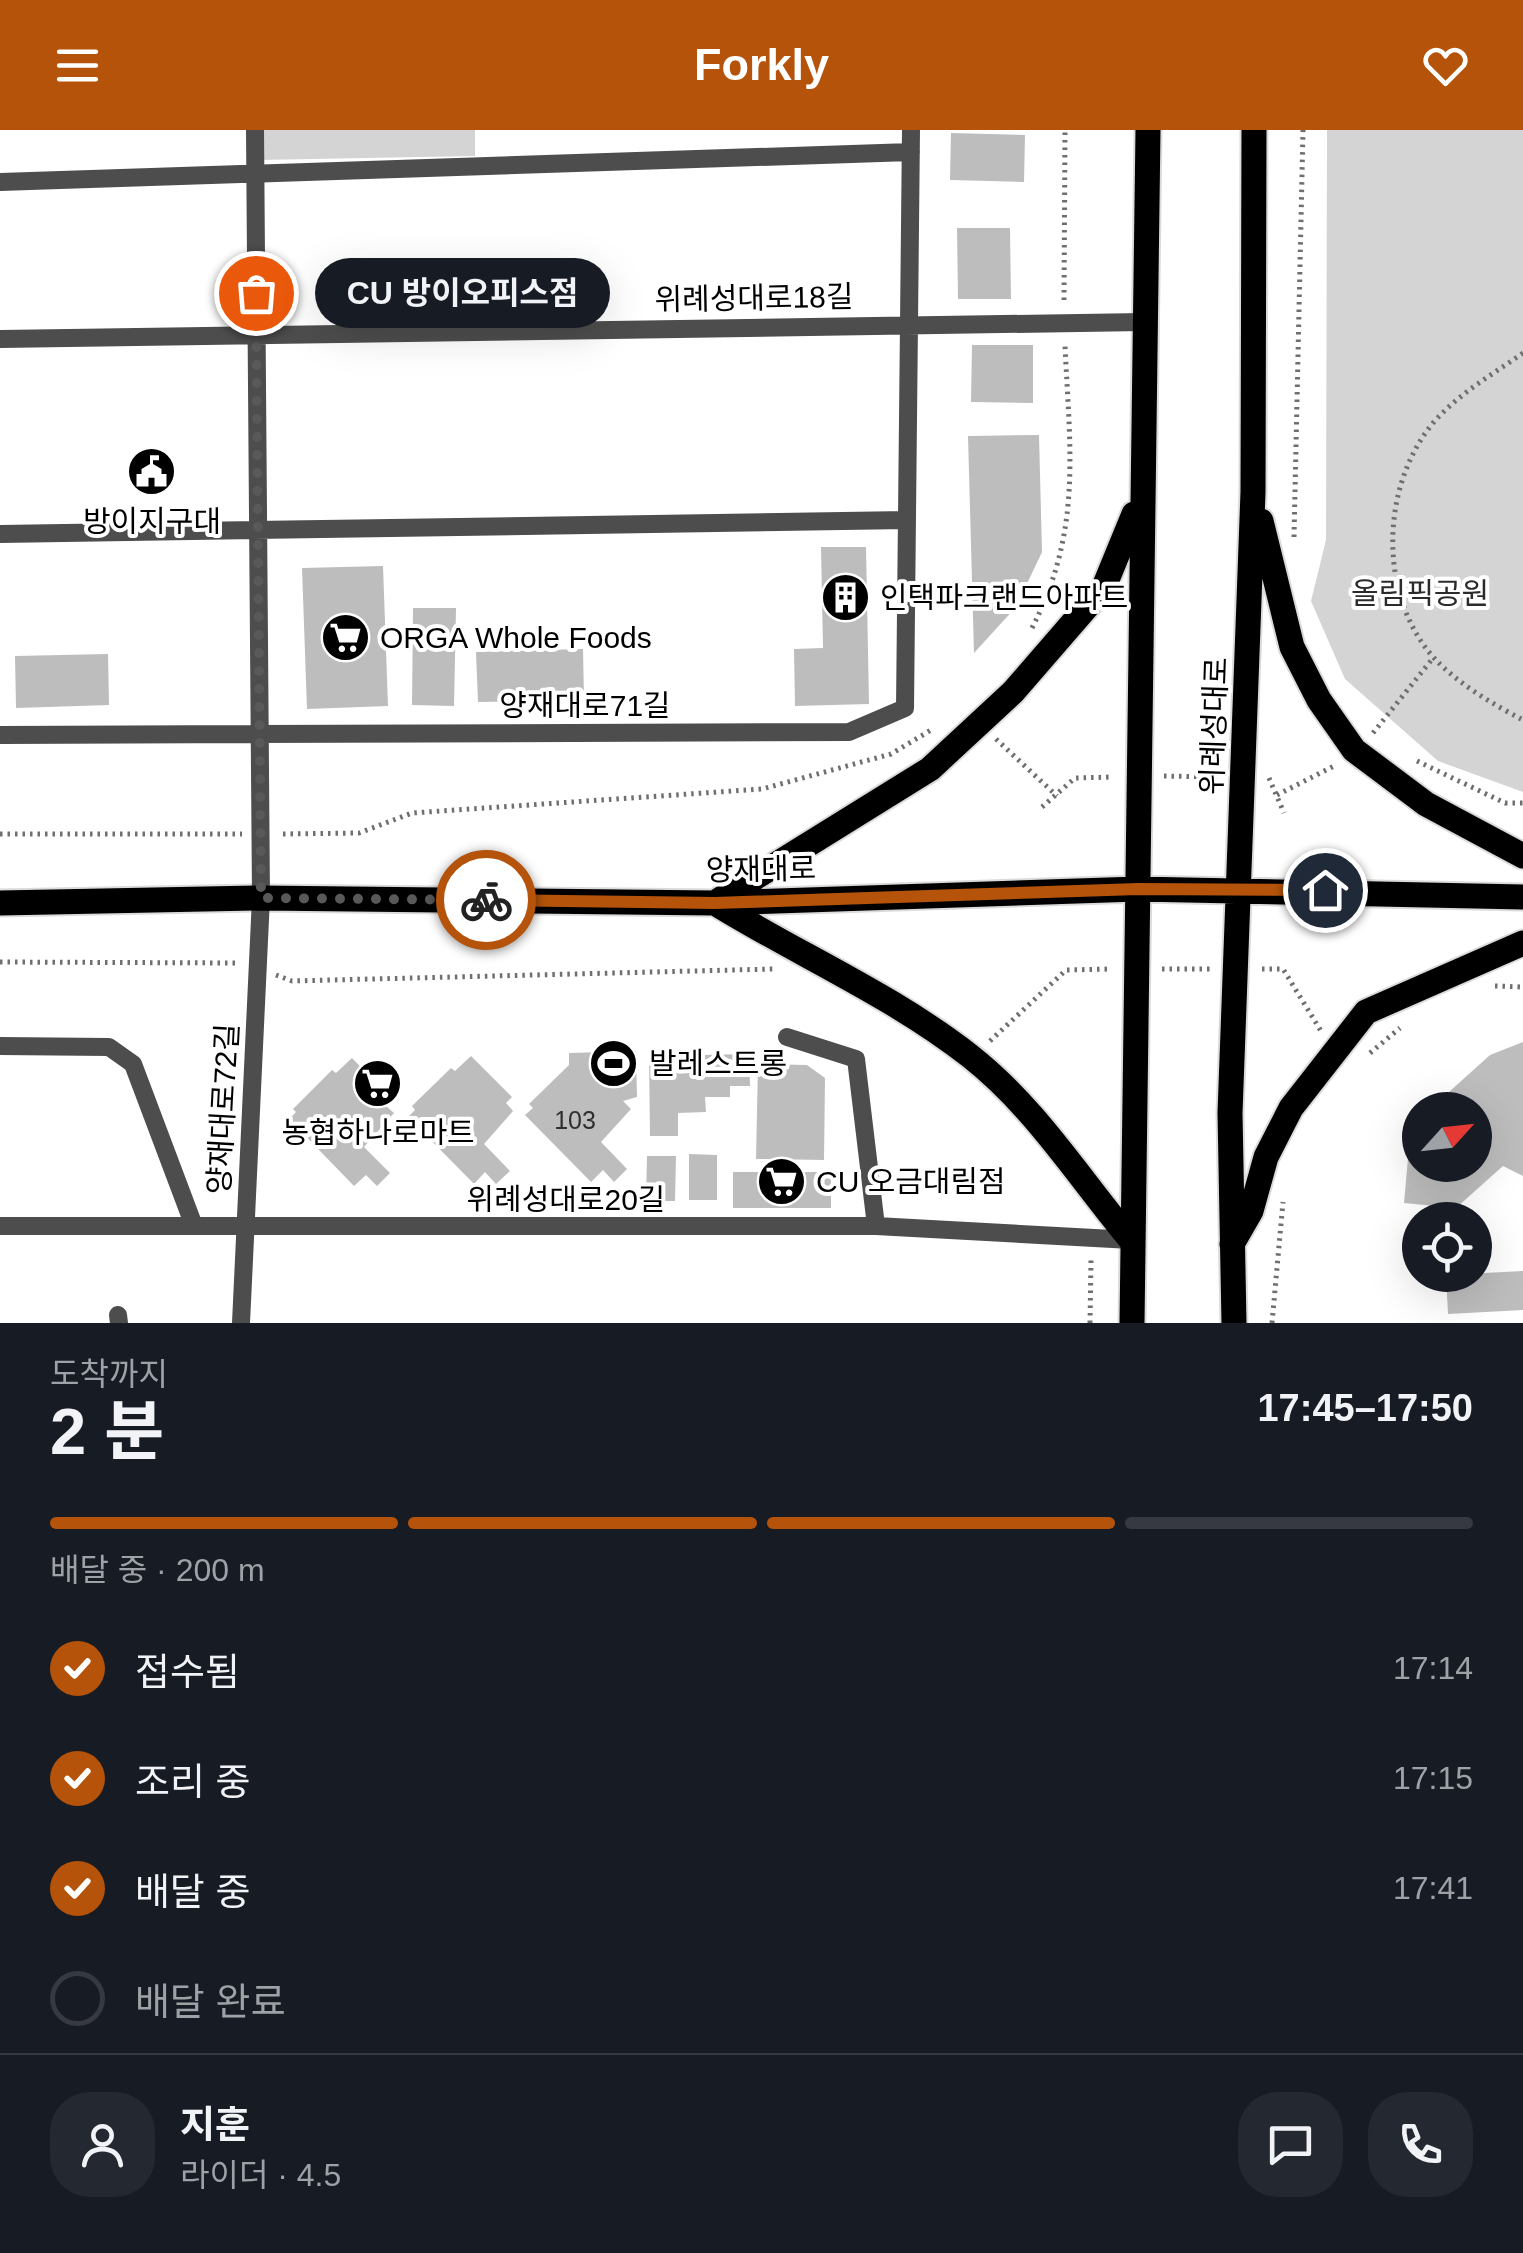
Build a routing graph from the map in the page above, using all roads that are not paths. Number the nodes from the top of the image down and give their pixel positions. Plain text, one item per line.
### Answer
1 (255, 130) edge
2 (911, 130) edge
3 (1148, 130) edge
4 (1254, 130) edge
5 (911, 152) junction
6 (256, 174) junction
7 (0, 182) edge
8 (1144, 322) junction
9 (909, 323) junction
10 (256, 332) junction
11 (0, 339) edge
12 (1253, 492) junction
13 (1140, 500) junction
14 (906, 520) junction
15 (258, 530) junction
16 (0, 534) edge
17 (260, 734) junction
18 (0, 736) edge
19 (1523, 856) edge
20 (1138, 889) junction
21 (1242, 890) junction
22 (1523, 897) edge
23 (261, 898) junction
24 (0, 903) edge
25 (715, 903) junction
26 (1523, 943) edge
27 (787, 1038) dead end
28 (0, 1046) edge
29 (0, 1226) edge
30 (194, 1226) junction
31 (245, 1226) junction
32 (876, 1226) junction
33 (1131, 1240) junction
34 (1232, 1244) junction
35 (241, 1323) edge
36 (1132, 1323) edge
37 (1234, 1323) edge

1 - 6 street
2 - 5 street
3 - 8 main road
4 - 12 main road, 위례성대로
5 - 6 street
5 - 9 street
6 - 7 street
6 - 10 street
8 - 9 street, 위례성대로18길
8 - 13 main road
9 - 10 street, 위례성대로18길
9 - 14 street
10 - 11 street, 위례성대로18길
10 - 15 street
12 - 19 main road
12 - 21 main road, 위례성대로
13 - 20 main road
13 - 25 main road
14 - 15 street
14 - 17 street, 양재대로71길
15 - 16 street
15 - 17 street
17 - 18 street, 양재대로71길
17 - 23 street
20 - 21 main road, 양재대로
20 - 25 main road, 양재대로
20 - 33 main road
21 - 22 main road, 양재대로
21 - 34 main road, 위례성대로
23 - 24 main road, 양재대로
23 - 25 main road, 양재대로
23 - 31 street, 양재대로72길
25 - 33 main road
26 - 34 main road
27 - 32 street
28 - 30 street
29 - 30 street, 위례성대로20길
30 - 31 street, 위례성대로20길
31 - 32 street, 위례성대로20길
31 - 35 street, 양재대로72길
32 - 33 street, 위례성대로20길
33 - 36 main road
34 - 37 main road, 위례성대로

